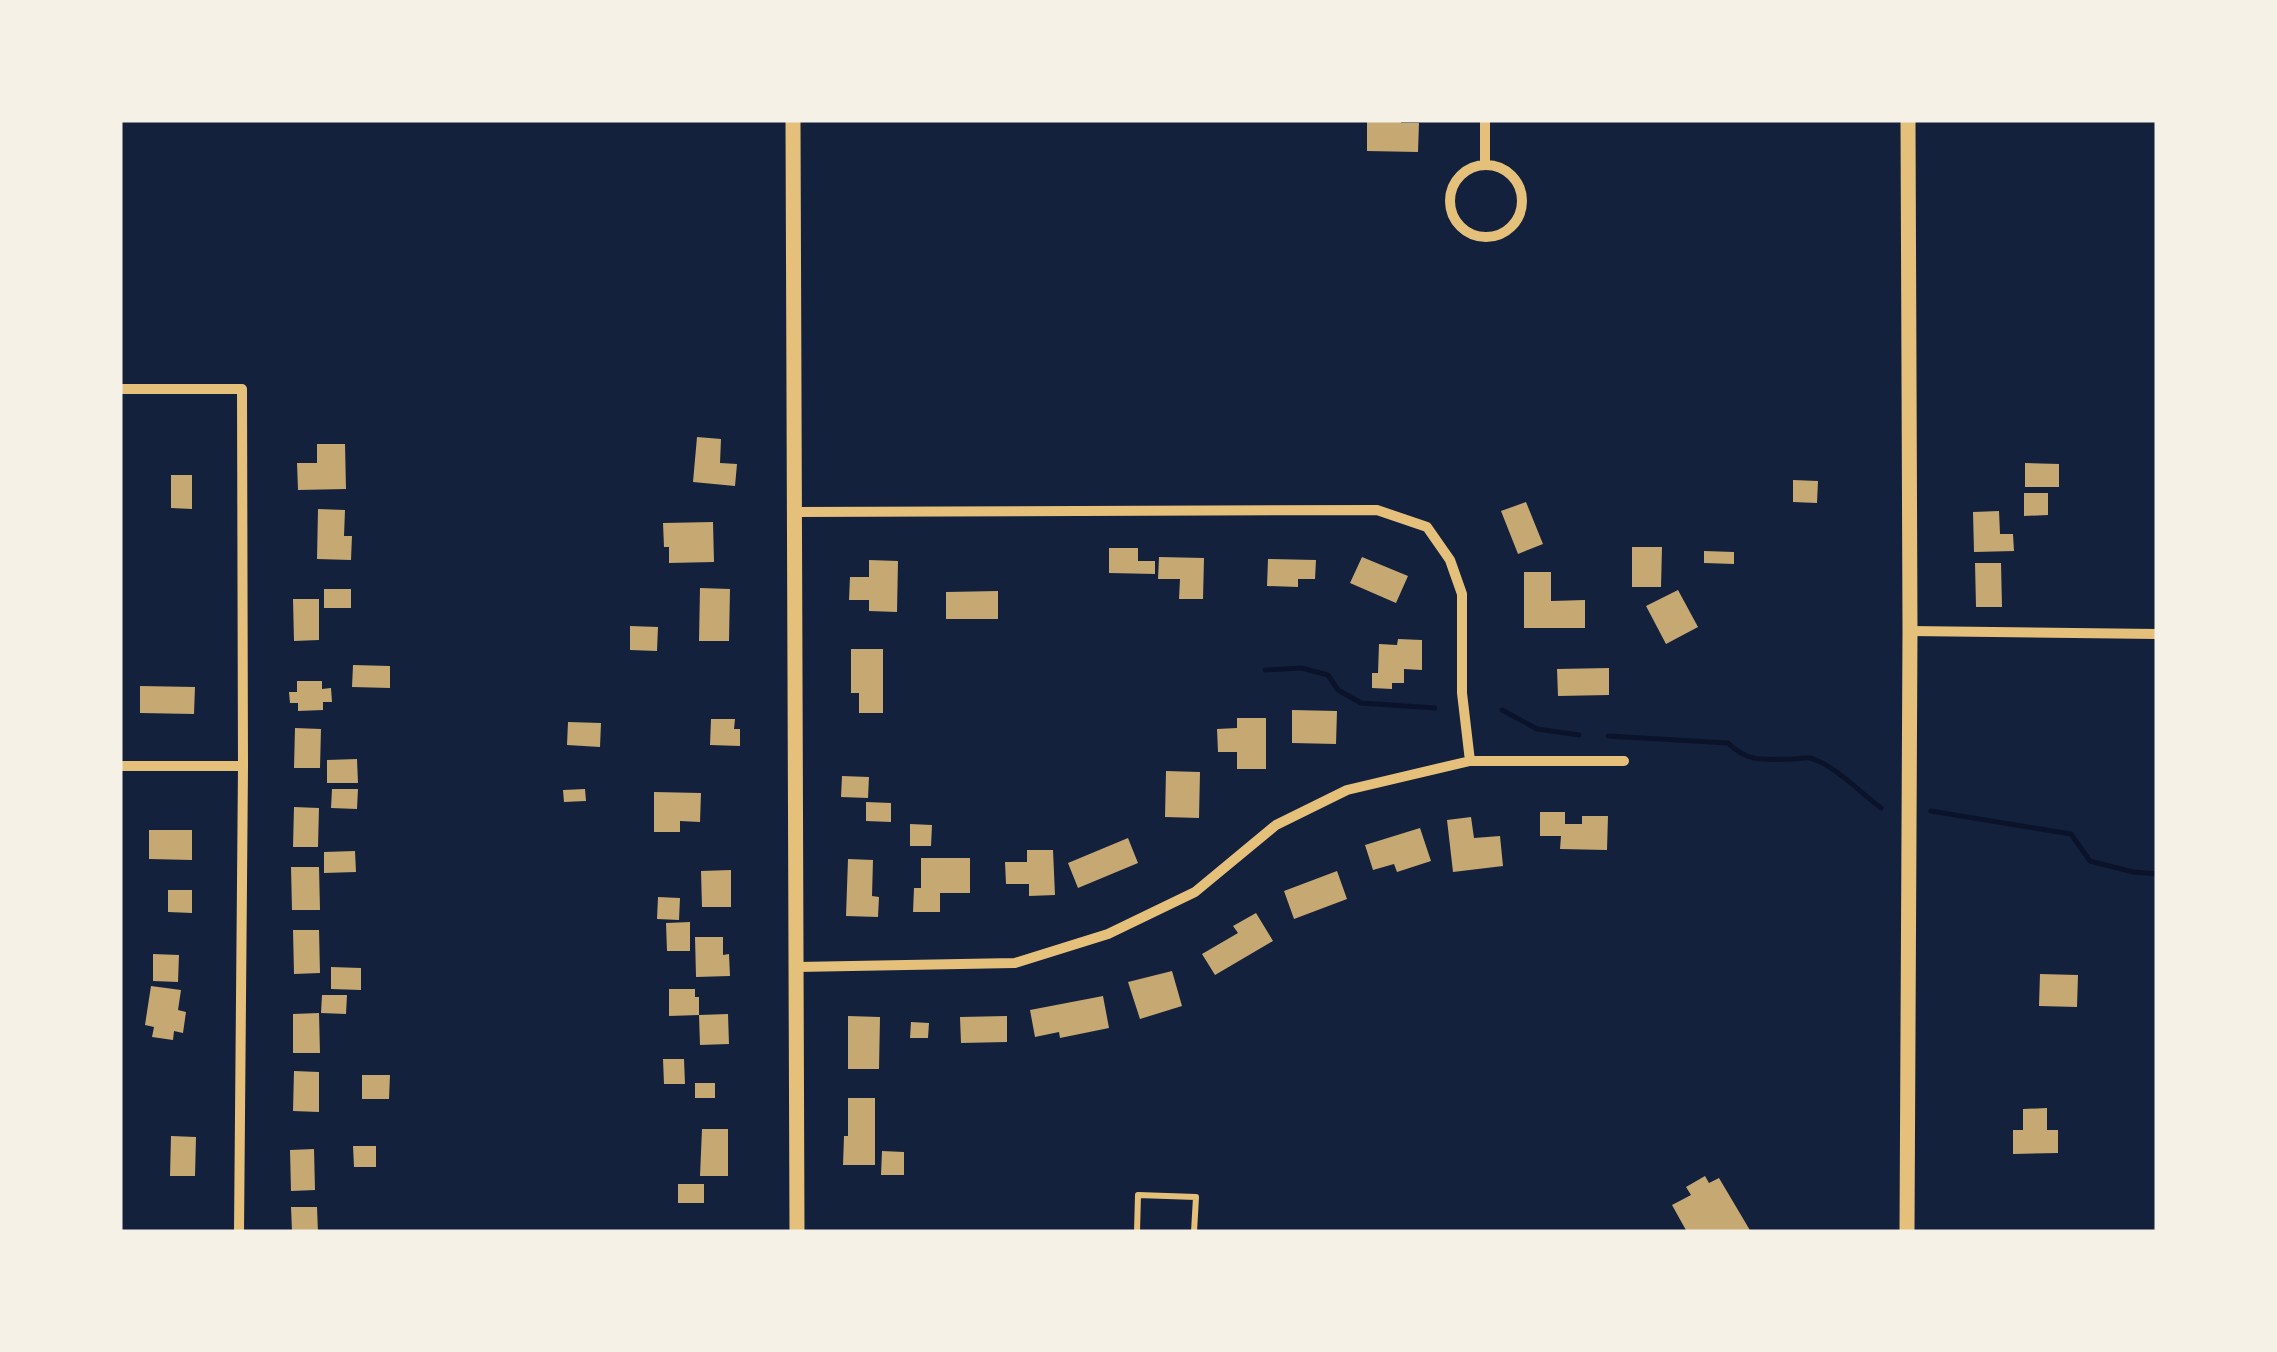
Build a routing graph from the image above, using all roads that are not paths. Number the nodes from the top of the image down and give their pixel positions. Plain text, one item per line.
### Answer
1 (793, 120) edge
2 (1485, 120) edge
3 (1908, 120) edge
4 (1485, 165) junction
5 (120, 389) edge
6 (795, 512) junction
7 (1910, 631) junction
8 (2157, 634) edge
9 (1470, 761) junction
10 (1624, 761) dead end
11 (120, 766) edge
12 (243, 766) junction
13 (797, 968) junction
14 (239, 1232) edge
15 (796, 1232) edge
16 (1137, 1232) edge
17 (1194, 1232) edge
18 (1908, 1232) edge

1 - 6 street
2 - 4 street
3 - 7 street
4 - 4 street
5 - 12 street
6 - 9 street
6 - 13 street
7 - 8 street
7 - 18 street
9 - 10 street
9 - 13 street
11 - 12 street
12 - 14 street
13 - 15 street
16 - 17 lane

